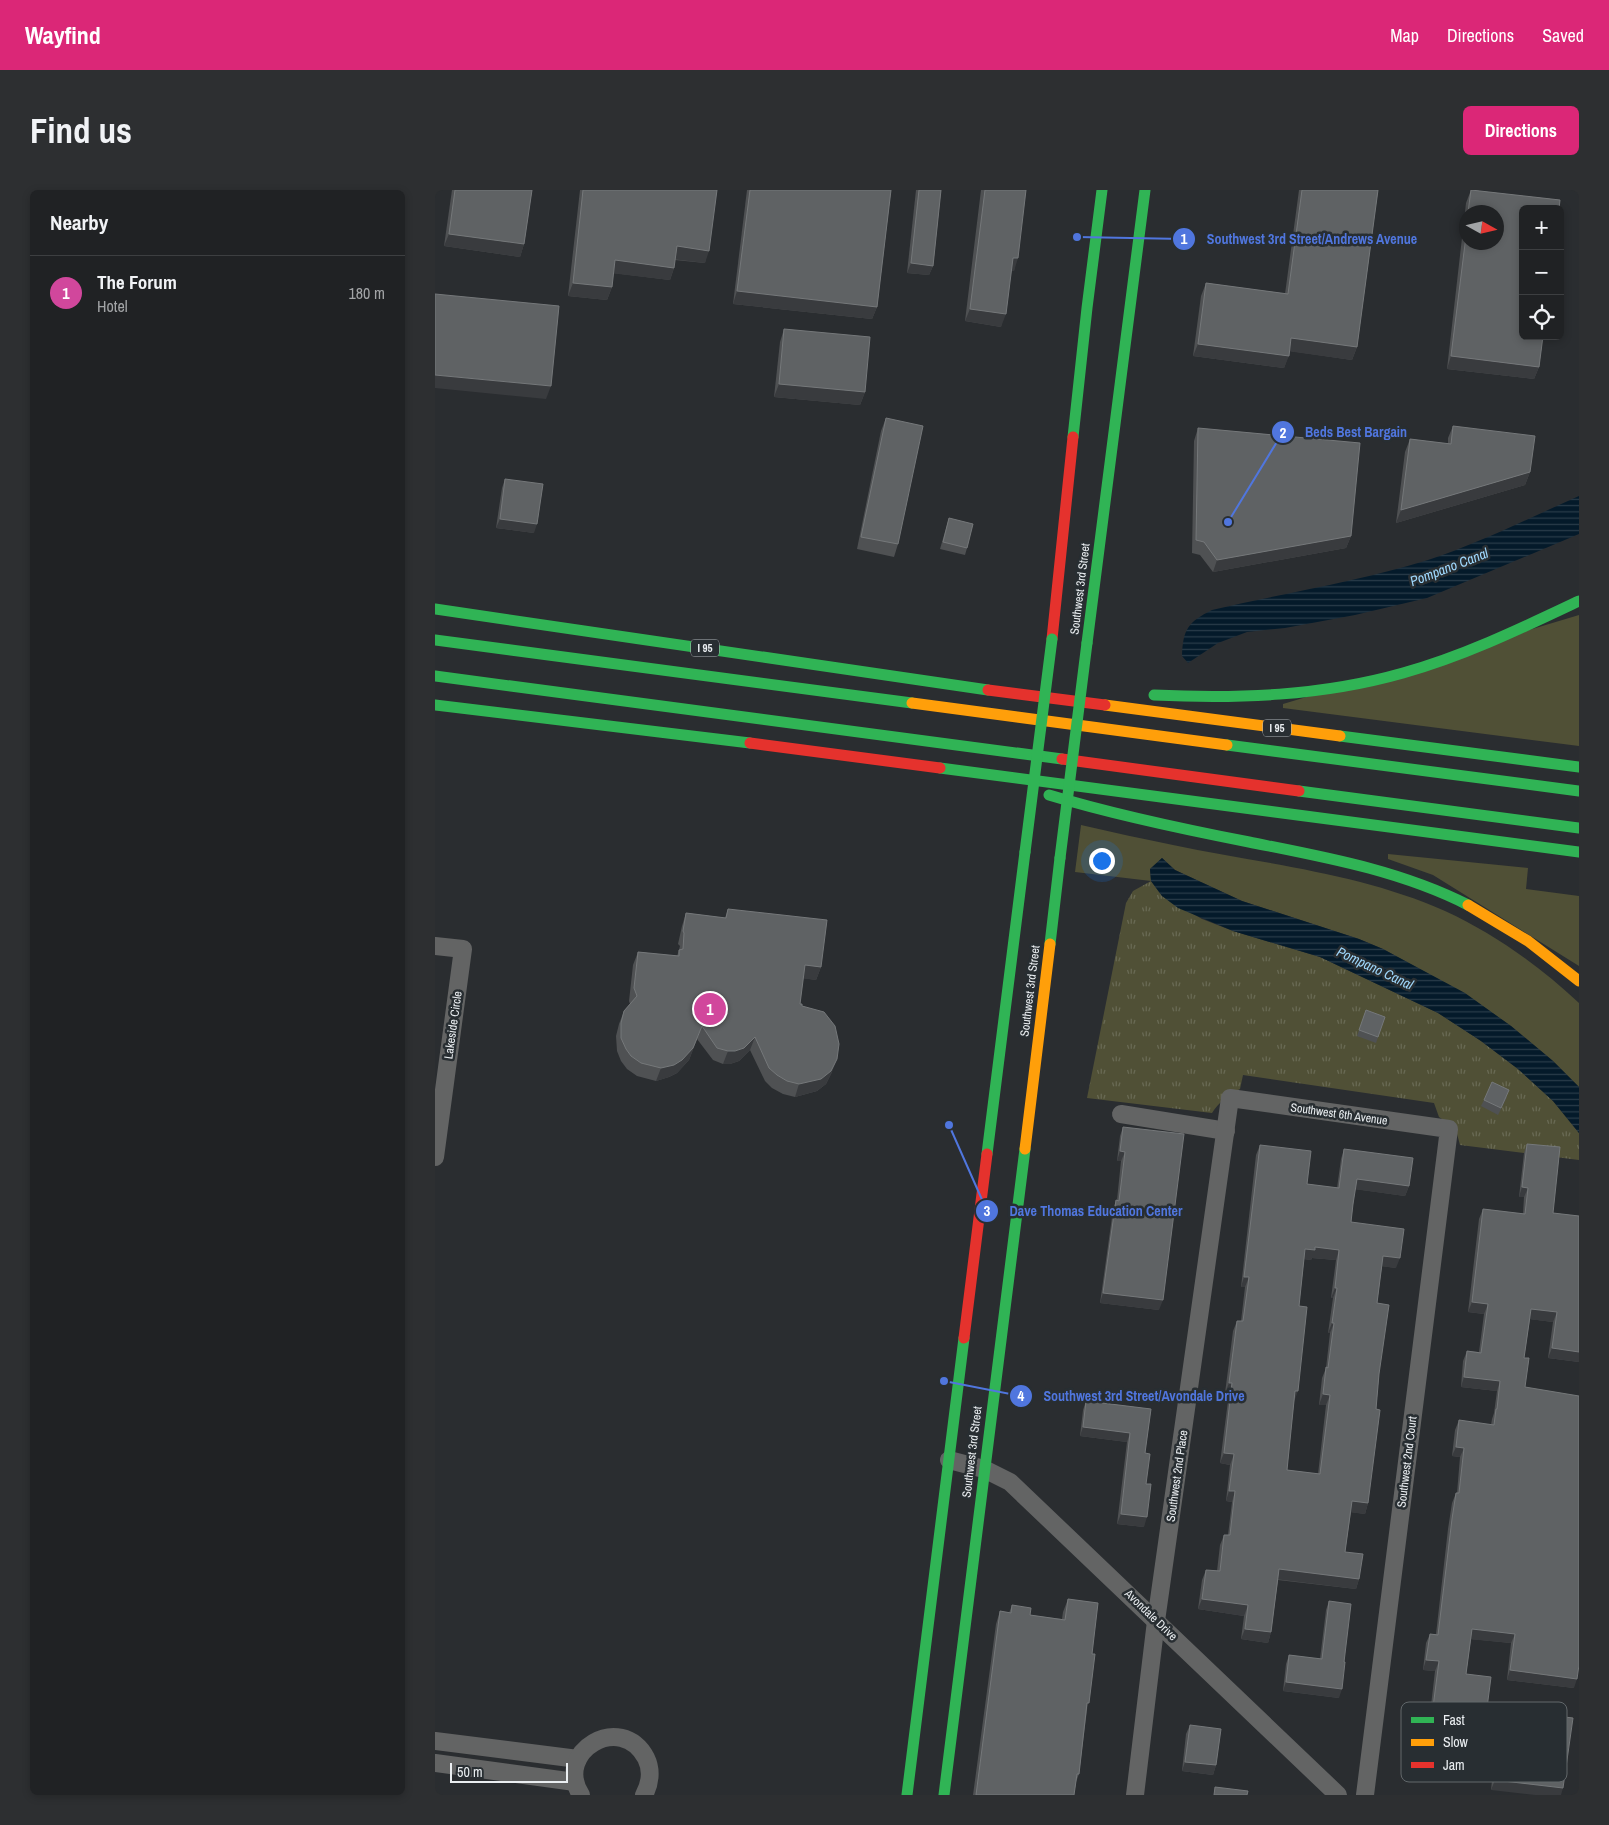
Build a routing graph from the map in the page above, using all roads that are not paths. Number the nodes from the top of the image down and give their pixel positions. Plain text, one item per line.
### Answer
1 (1102, 190) edge
2 (1145, 190) edge
3 (1579, 601) edge
4 (435, 609) edge
5 (435, 640) edge
6 (435, 676) edge
7 (975, 688) junction
8 (1092, 692) dead end
9 (1141, 694) dead end
10 (435, 705) edge
11 (1579, 767) edge
12 (981, 773) junction
13 (1579, 791) edge
14 (1579, 828) edge
15 (1579, 852) edge
16 (435, 946) edge
17 (1579, 981) edge
18 (1230, 1098) joint
19 (1121, 1114) dead end
20 (1449, 1129) joint
21 (1225, 1131) junction
22 (435, 1157) edge
23 (949, 1460) junction
24 (984, 1469) junction
25 (1156, 1621) junction
26 (435, 1741) edge
27 (578, 1759) junction
28 (435, 1763) edge
29 (578, 1788) edge
30 (644, 1795) edge
31 (907, 1795) edge
32 (944, 1795) edge
33 (1135, 1795) edge
34 (1337, 1795) edge
35 (1365, 1795) edge

1 - 23 main road, Southwest 3rd Street, bridge
2 - 24 main road, Southwest 3rd Street, bridge
3 - 9 main road
4 - 7 main road, I 95
5 - 13 main road
6 - 14 main road
7 - 8 main road
7 - 11 main road, I 95
10 - 12 main road
12 - 15 main road
12 - 17 main road
16 - 22 street, Lakeside Circle
18 - 20 street, Southwest 6th Avenue
18 - 21 street, Southwest 2nd Place
19 - 21 street
20 - 35 street, Southwest 2nd Court
21 - 25 street, Southwest 2nd Place
23 - 24 street, Avondale Drive
23 - 31 main road, Southwest 3rd Street
24 - 25 street, Avondale Drive
24 - 32 main road, Southwest 3rd Street
25 - 33 street, Southwest 2nd Place
25 - 34 street, Avondale Drive
26 - 27 street
27 - 29 street
27 - 30 street
28 - 29 street

